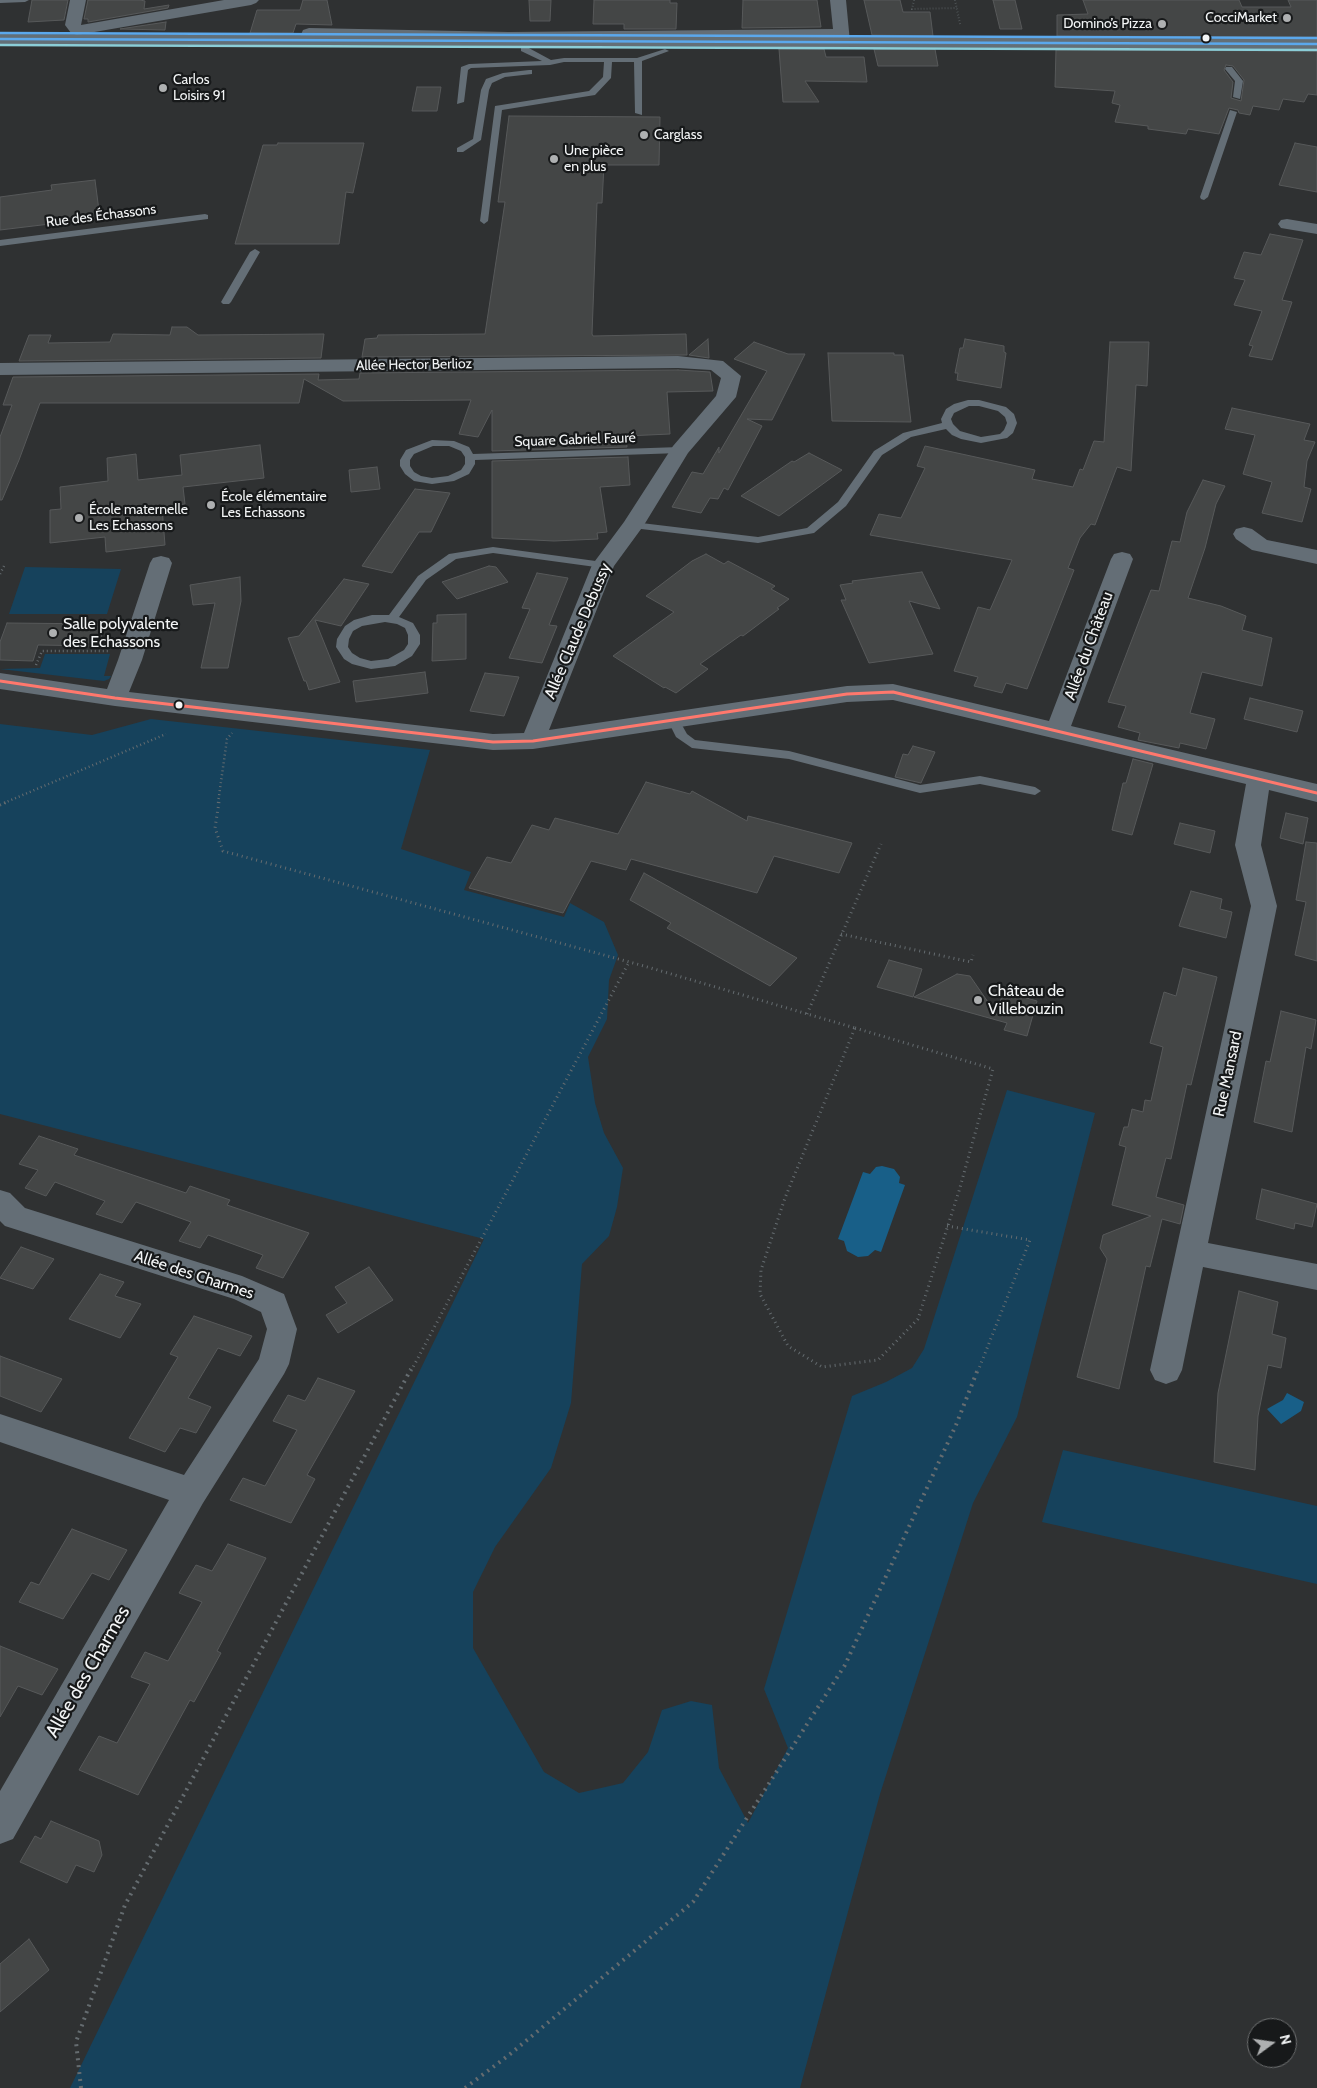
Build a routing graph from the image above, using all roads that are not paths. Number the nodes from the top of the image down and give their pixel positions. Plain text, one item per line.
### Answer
1 (25, 0) edge
2 (78, 0) edge
3 (251, 0) edge
4 (838, 0) edge
5 (0, 1) edge
6 (77, 30) junction
7 (415, 34) junction
8 (841, 38) junction
9 (0, 39) edge
10 (44, 39) junction
11 (307, 39) junction
12 (438, 39) junction
13 (484, 39) junction
14 (524, 42) junction
15 (1317, 44) edge
16 (0, 48) edge
17 (665, 50) junction
18 (1317, 52) edge
19 (608, 60) junction
20 (638, 60) junction
21 (549, 63) junction
22 (1229, 69) dead end
23 (1237, 98) dead end
24 (460, 102) dead end
25 (1233, 112) dead end
26 (639, 113) dead end
27 (460, 150) dead end
28 (1204, 197) dead end
29 (205, 217) dead end
30 (484, 221) dead end
31 (1287, 224) dead end
32 (1317, 229) edge
33 (0, 242) edge
34 (255, 252) dead end
35 (226, 302) dead end
36 (0, 369) edge
37 (948, 425) junction
38 (680, 450) junction
39 (470, 457) junction
40 (633, 525) junction
41 (1244, 534) dead end
42 (1317, 557) edge
43 (1122, 559) dead end
44 (161, 563) dead end
45 (603, 565) junction
46 (392, 619) junction
47 (0, 681) edge
48 (115, 698) junction
49 (674, 721) junction
50 (1057, 732) junction
51 (533, 741) junction
52 (1259, 780) junction
53 (1035, 791) dead end
54 (1317, 793) edge
55 (0, 1202) edge
56 (1190, 1252) junction
57 (1317, 1277) edge
58 (1166, 1370) dead end
59 (0, 1428) edge
60 (191, 1492) junction
61 (0, 1826) edge

1 - 5 lane
2 - 6 street
3 - 6 street
4 - 8 street
6 - 10 street
7 - 11 street
7 - 12 lane
7 - 14 street
8 - 13 main road
8 - 14 street
8 - 15 main road
9 - 10 main road
10 - 11 main road
11 - 12 main road
12 - 13 main road
13 - 14 street
14 - 16 main road
14 - 17 main road
14 - 21 lane
17 - 18 main road
17 - 20 lane
19 - 20 lane
19 - 21 lane
19 - 30 lane
20 - 26 lane
21 - 24 lane
21 - 27 lane
22 - 23 lane
25 - 28 lane
29 - 33 lane, Rue des Échassons
31 - 32 street
34 - 35 lane
36 - 38 street, Allée Hector Berlioz
37 - 37 lane
37 - 40 lane
38 - 39 lane, Square Gabriel Fauré
38 - 40 street, Allée Claude Debussy
39 - 39 lane
40 - 45 street, Allée Claude Debussy
41 - 42 street
43 - 50 street, Allée du Château
44 - 48 street
45 - 46 lane
45 - 51 street, Allée Claude Debussy
46 - 46 lane
47 - 48 street
48 - 51 street
49 - 50 street
49 - 51 street
49 - 53 lane
50 - 52 street
52 - 54 street
52 - 56 street, Rue Mansard
55 - 60 street, Allée des Charmes
56 - 57 street
56 - 58 street, Rue Mansard
59 - 60 street
60 - 61 street, Allée des Charmes

